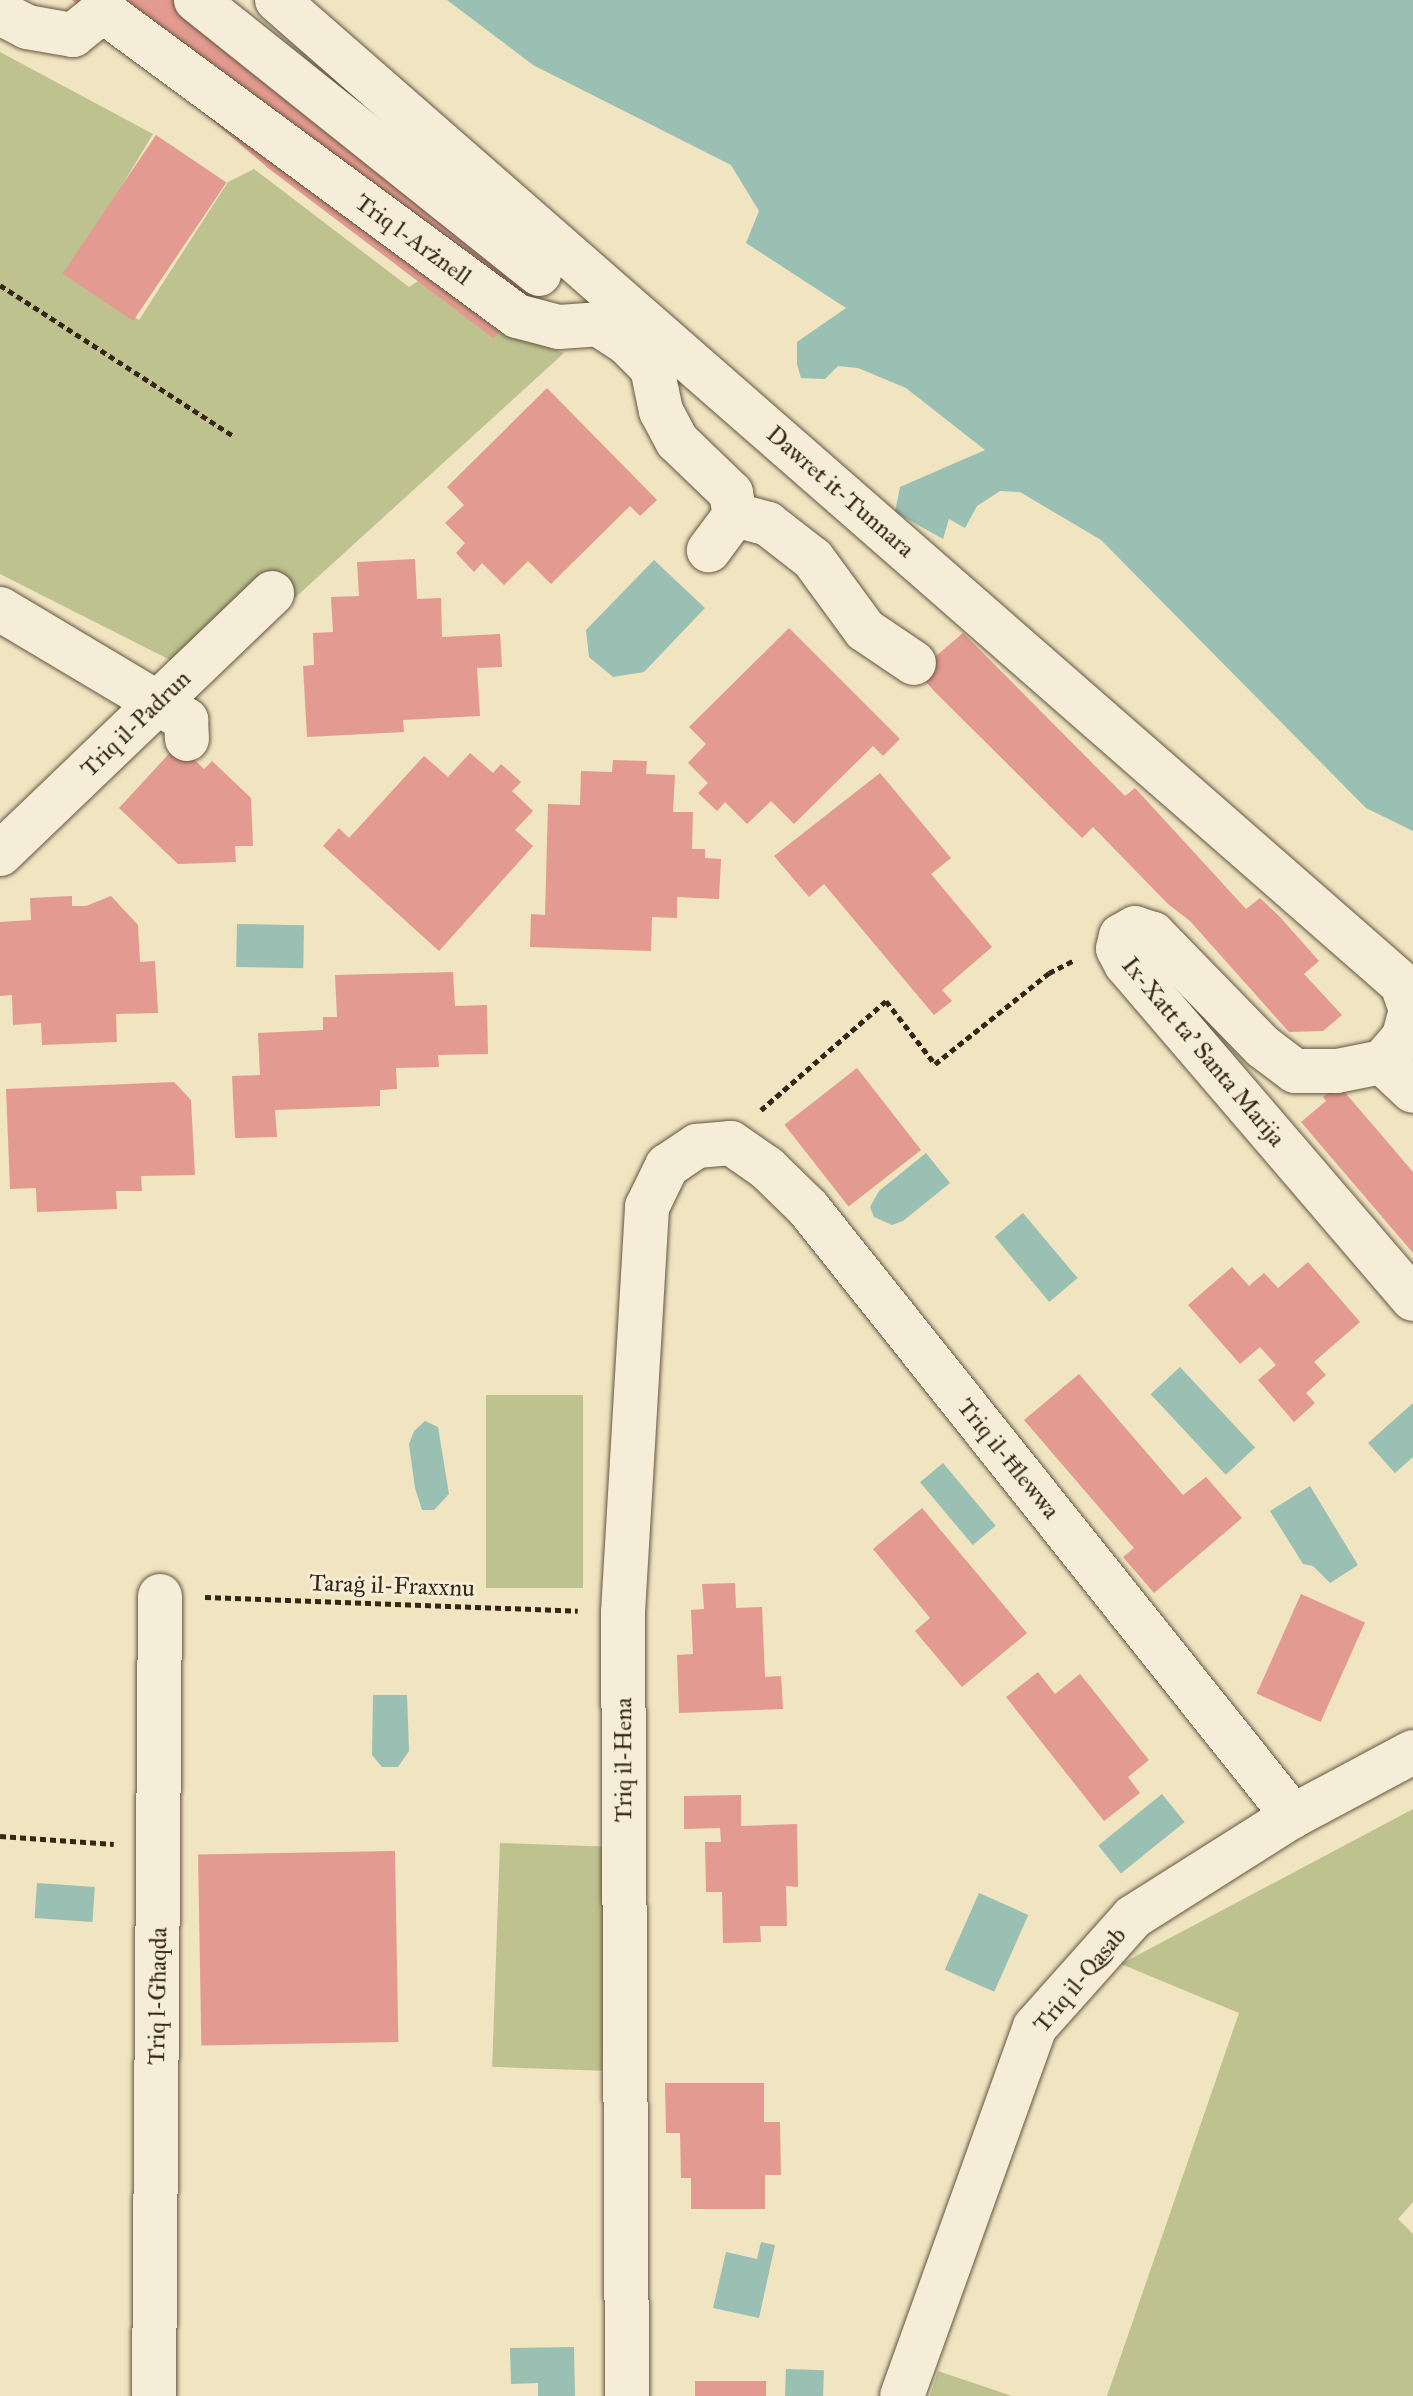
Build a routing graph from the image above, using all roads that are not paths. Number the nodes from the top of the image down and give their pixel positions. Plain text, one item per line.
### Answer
1 (196, 0) edge
2 (277, 0) edge
3 (98, 6) edge
4 (0, 13) edge
5 (539, 274) dead end
6 (735, 515) junction
7 (709, 550) dead end
8 (272, 593) dead end
9 (0, 609) edge
10 (914, 663) dead end
11 (158, 703) junction
12 (187, 739) dead end
13 (0, 854) edge
14 (1407, 987) edge
15 (1382, 1062) junction
16 (1413, 1091) edge
17 (714, 1144) joint
18 (1413, 1299) edge
19 (160, 1596) road end
20 (1413, 1752) edge
21 (1293, 1816) junction
22 (154, 2396) edge
23 (627, 2396) edge
24 (902, 2396) edge

1 - 5 street
2 - 14 street, Dawret it-Tunnara
3 - 4 street, Triq l-Arżnell
3 - 6 street, Triq l-Arżnell
6 - 7 street
6 - 10 street
8 - 11 street, Triq il-Padrun
9 - 11 street
11 - 12 street
11 - 13 street, Triq il-Padrun
14 - 15 street, Dawret it-Tunnara
15 - 16 street
15 - 18 street, Ix-Xatt ta' Santa Marija
17 - 21 street, Triq il-Ħlewwa
17 - 23 street, Triq il-Hena
19 - 22 street, Triq l-Għaqda
20 - 21 street, Triq il-Qasab
21 - 24 street, Triq il-Qasab

